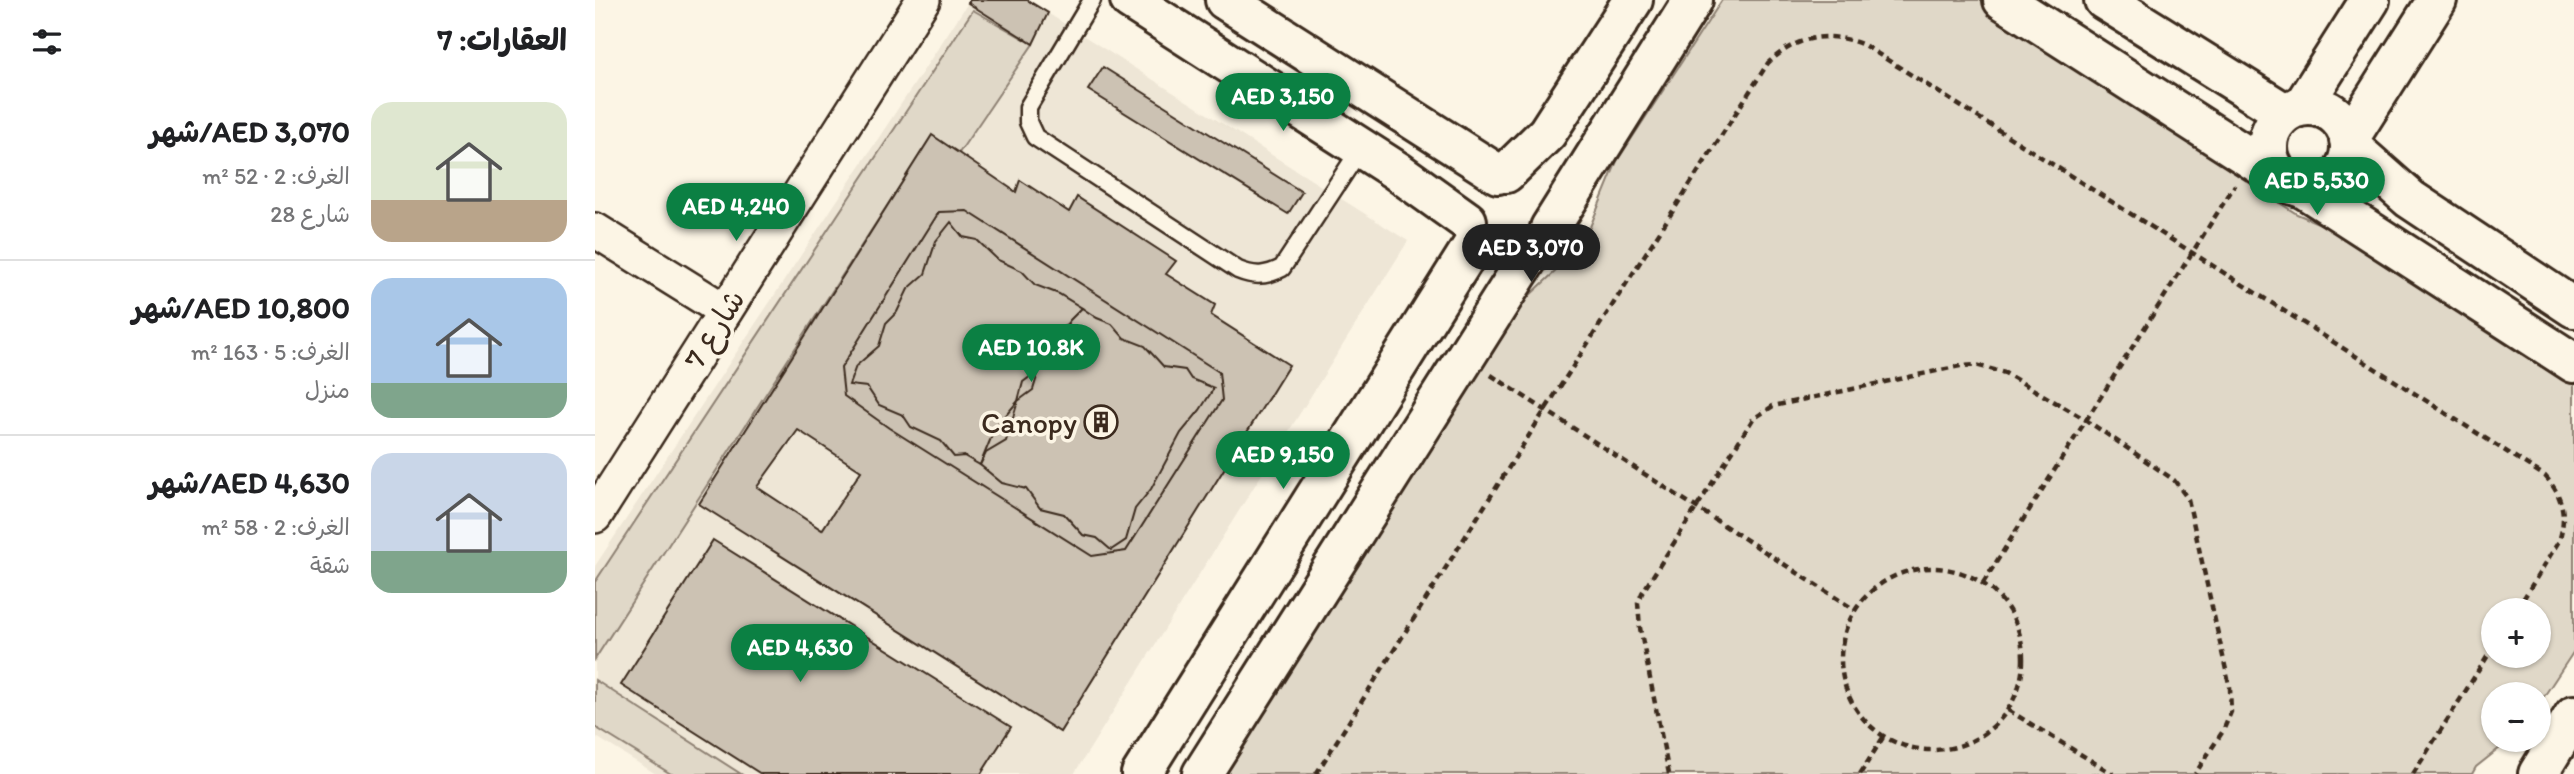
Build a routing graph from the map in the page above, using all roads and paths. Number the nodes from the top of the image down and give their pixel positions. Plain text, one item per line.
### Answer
1 (923, 0) edge
2 (1092, 0) edge
3 (1129, 0) edge
4 (1225, 0) edge
5 (1633, 0) edge
6 (1693, 0) edge
7 (2003, 0) edge
8 (2104, 0) edge
9 (2370, 0) edge
10 (2437, 0) edge
11 (2294, 109) junction
12 (2350, 142) junction
13 (1361, 148) junction
14 (1502, 173) junction
15 (2278, 174) junction
16 (595, 230) edge
17 (1472, 231) junction
18 (1541, 239) junction
19 (2192, 253) junction
20 (2574, 309) edge
21 (725, 311) junction
22 (1464, 358) junction
23 (2574, 363) edge
24 (1545, 410) junction
25 (2086, 420) junction
26 (1697, 508) junction
27 (595, 516) edge
28 (1983, 583) junction
29 (2524, 598) edge
30 (1855, 610) junction
31 (2481, 667) edge
32 (2008, 710) junction
33 (2574, 715) edge
34 (1884, 736) junction
35 (1141, 774) edge
36 (1202, 774) edge
37 (1316, 774) edge
38 (1669, 774) edge
39 (1860, 774) edge
40 (2113, 774) edge
41 (2195, 774) edge
42 (2413, 774) edge
43 (2537, 774) edge

1 - 21 street, شارع 7
2 - 13 lane
3 - 13 street
4 - 14 street
5 - 14 street
6 - 18 street
7 - 15 street
8 - 11 street
9 - 11 street
10 - 12 street
11 - 12 street
11 - 15 street
12 - 15 street
12 - 20 street
13 - 17 street
14 - 17 street
14 - 18 street
15 - 19 path
15 - 23 street
16 - 21 street
17 - 18 street
17 - 35 street
18 - 22 street
19 - 24 path
19 - 25 path
19 - 29 path
21 - 27 street, شارع 7
22 - 24 path
22 - 36 street
24 - 26 path
24 - 37 path
25 - 26 path
25 - 28 path
25 - 41 path
26 - 30 path
26 - 38 path
28 - 30 path
28 - 32 path
30 - 34 path
31 - 42 path
32 - 34 path
32 - 40 path
33 - 43 street
34 - 39 path

